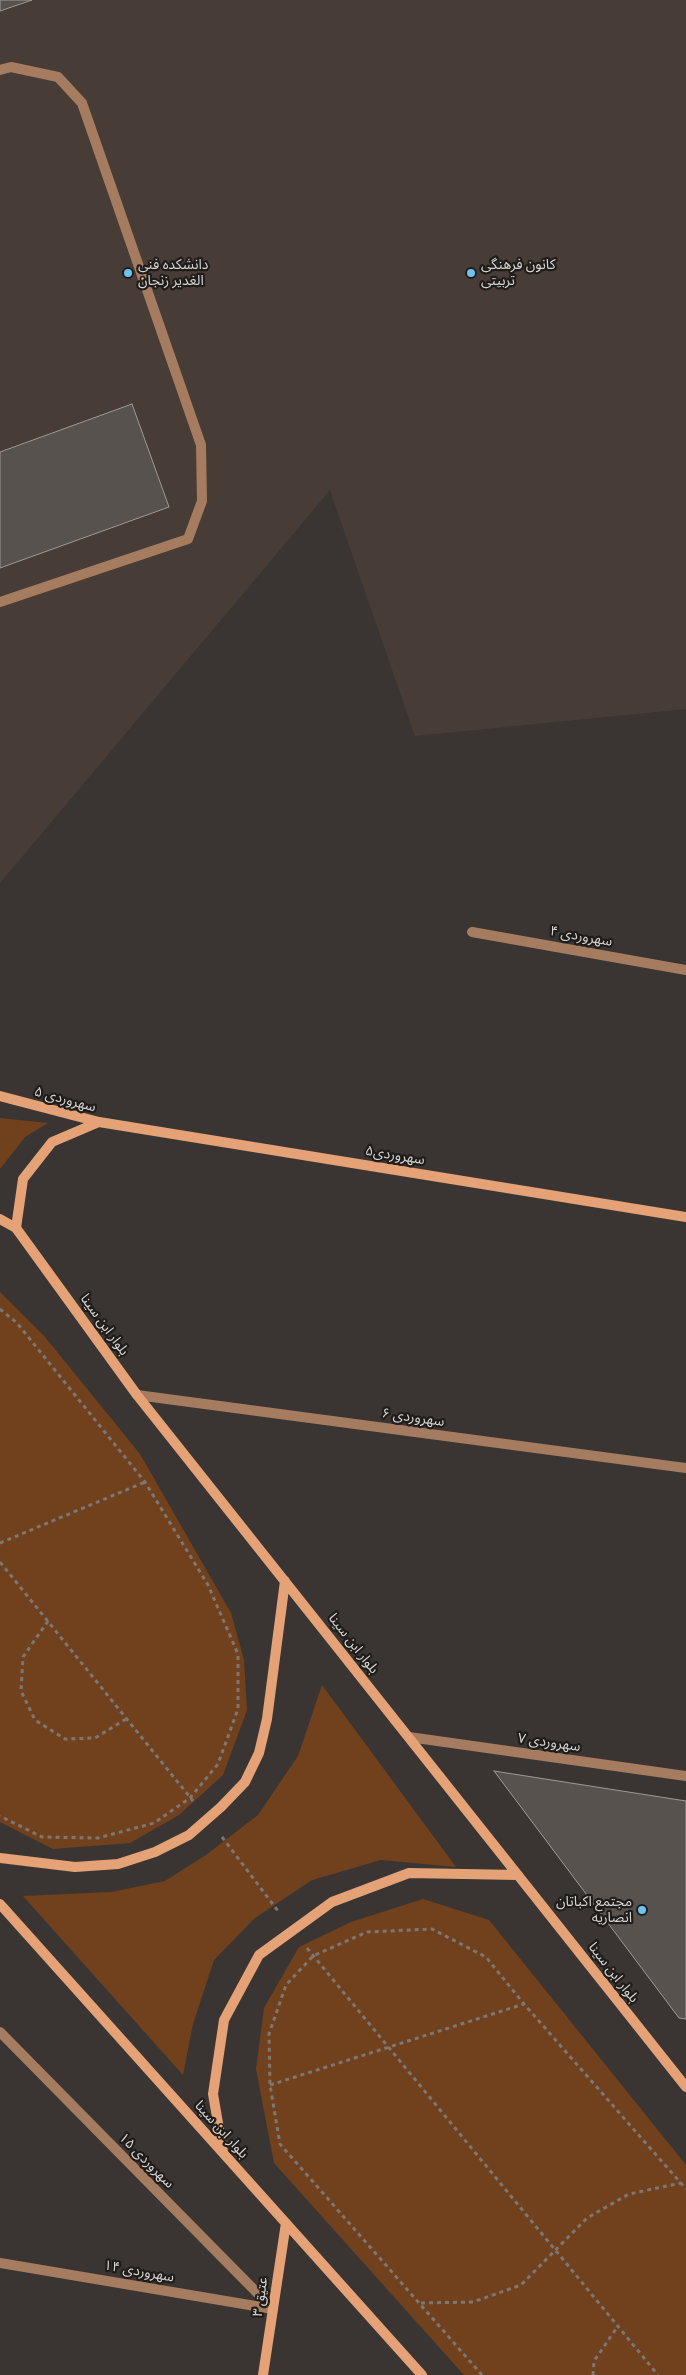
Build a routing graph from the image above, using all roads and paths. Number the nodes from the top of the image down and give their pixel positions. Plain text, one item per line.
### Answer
1 (0, 70) edge
2 (0, 602) edge
3 (472, 932) dead end
4 (686, 970) edge
5 (0, 1096) edge
6 (99, 1122) junction
7 (686, 1217) edge
8 (0, 1218) edge
9 (16, 1228) junction
10 (0, 1309) edge
11 (137, 1395) junction
12 (686, 1468) edge
13 (145, 1482) junction
14 (0, 1543) edge
15 (0, 1562) edge
16 (285, 1581) junction
17 (48, 1621) junction
18 (126, 1719) junction
19 (409, 1737) junction
20 (686, 1776) edge
21 (190, 1798) junction
22 (0, 1816) edge
23 (208, 1819) junction
24 (0, 1858) edge
25 (518, 1875) junction
26 (0, 1904) edge
27 (293, 1931) junction
28 (313, 1956) junction
29 (524, 2004) junction
30 (0, 2032) edge
31 (389, 2047) junction
32 (270, 2085) junction
33 (686, 2087) edge
34 (223, 2152) junction
35 (682, 2183) junction
36 (686, 2189) edge
37 (286, 2223) junction
38 (556, 2250) junction
39 (0, 2263) edge
40 (421, 2303) junction
41 (273, 2309) junction
42 (618, 2326) junction
43 (263, 2375) edge
44 (422, 2375) edge
45 (482, 2375) edge
46 (592, 2375) edge
47 (658, 2375) edge

1 - 2 street
3 - 4 street, سهروردی ۴
5 - 6 street, سهروردی ۵
6 - 7 street, سهروردی۵
6 - 9 street, سهروردی ۵
8 - 9 street, بلوار ابن سینا
9 - 11 street, بلوار ابن سینا
10 - 13 path
11 - 12 street, سهروردی ۶
11 - 16 street, بلوار ابن سینا
13 - 14 path
13 - 21 path
15 - 17 path
16 - 19 street, بلوار ابن سینا
16 - 23 street
17 - 18 path
17 - 18 path
18 - 21 path
19 - 20 street, سهروردی ۷
19 - 25 street, بلوار ابن سینا
21 - 22 path
21 - 23 path
23 - 24 street
23 - 27 path
25 - 27 street
25 - 33 street, بلوار ابن سینا
26 - 34 street, بلوار ابن سینا
27 - 28 path
27 - 34 street
28 - 29 path
28 - 31 path
28 - 32 path
29 - 31 path
29 - 35 path
30 - 41 street, سهروردی ۱۵
31 - 32 path
31 - 38 path
32 - 40 path
34 - 37 street, بلوار ابن سینا
35 - 36 path
35 - 38 path
37 - 41 street, عتیق ۳
37 - 44 street, بلوار ابن سینا
38 - 40 path
38 - 42 path
39 - 41 street, سهروردی ۱۴
40 - 45 path
41 - 43 street, عتیق ۳
42 - 46 path
42 - 47 path

